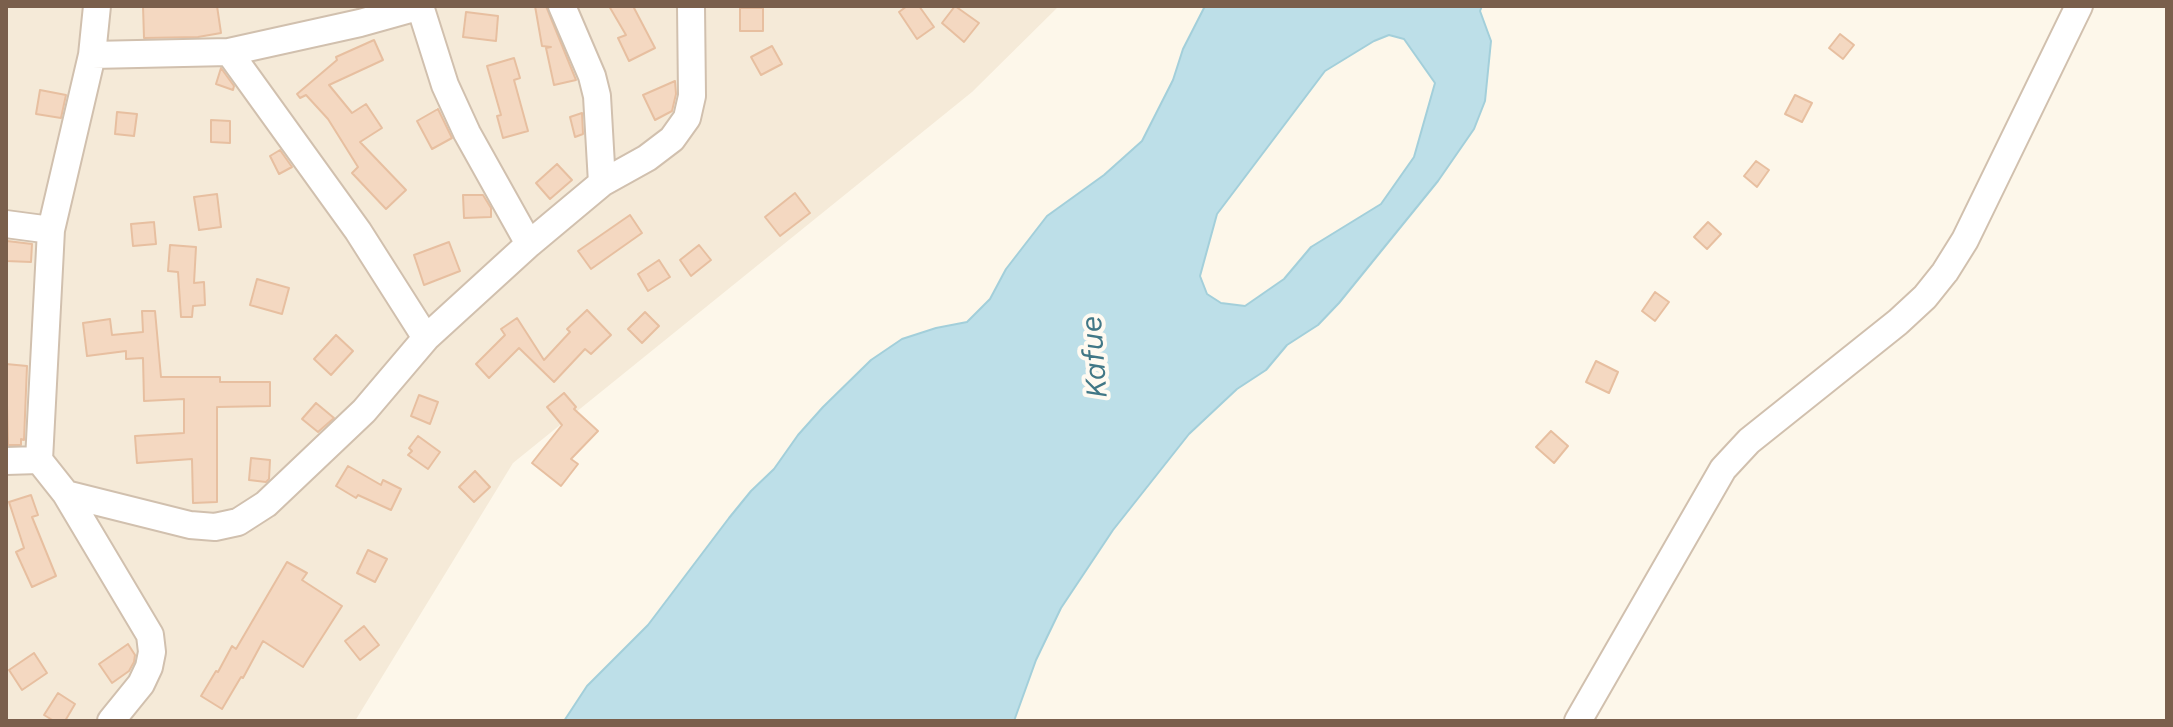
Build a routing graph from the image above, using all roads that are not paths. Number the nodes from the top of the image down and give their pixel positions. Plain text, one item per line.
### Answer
1 (97, 6) edge
2 (420, 6) edge
3 (562, 6) edge
4 (691, 6) edge
5 (2079, 6) edge
6 (229, 52) junction
7 (92, 55) junction
8 (602, 183) junction
9 (6, 224) edge
10 (51, 230) junction
11 (529, 244) junction
12 (426, 338) junction
13 (39, 460) junction
14 (6, 461) edge
15 (66, 494) junction
16 (111, 721) edge
17 (1578, 721) edge

1 - 7 street
2 - 6 street
2 - 11 street
3 - 8 street
4 - 8 street
5 - 17 street
6 - 7 street
6 - 12 street
7 - 10 street
8 - 11 street
9 - 10 street
10 - 13 street
11 - 12 street
12 - 15 street
13 - 14 street
13 - 15 street
15 - 16 street

